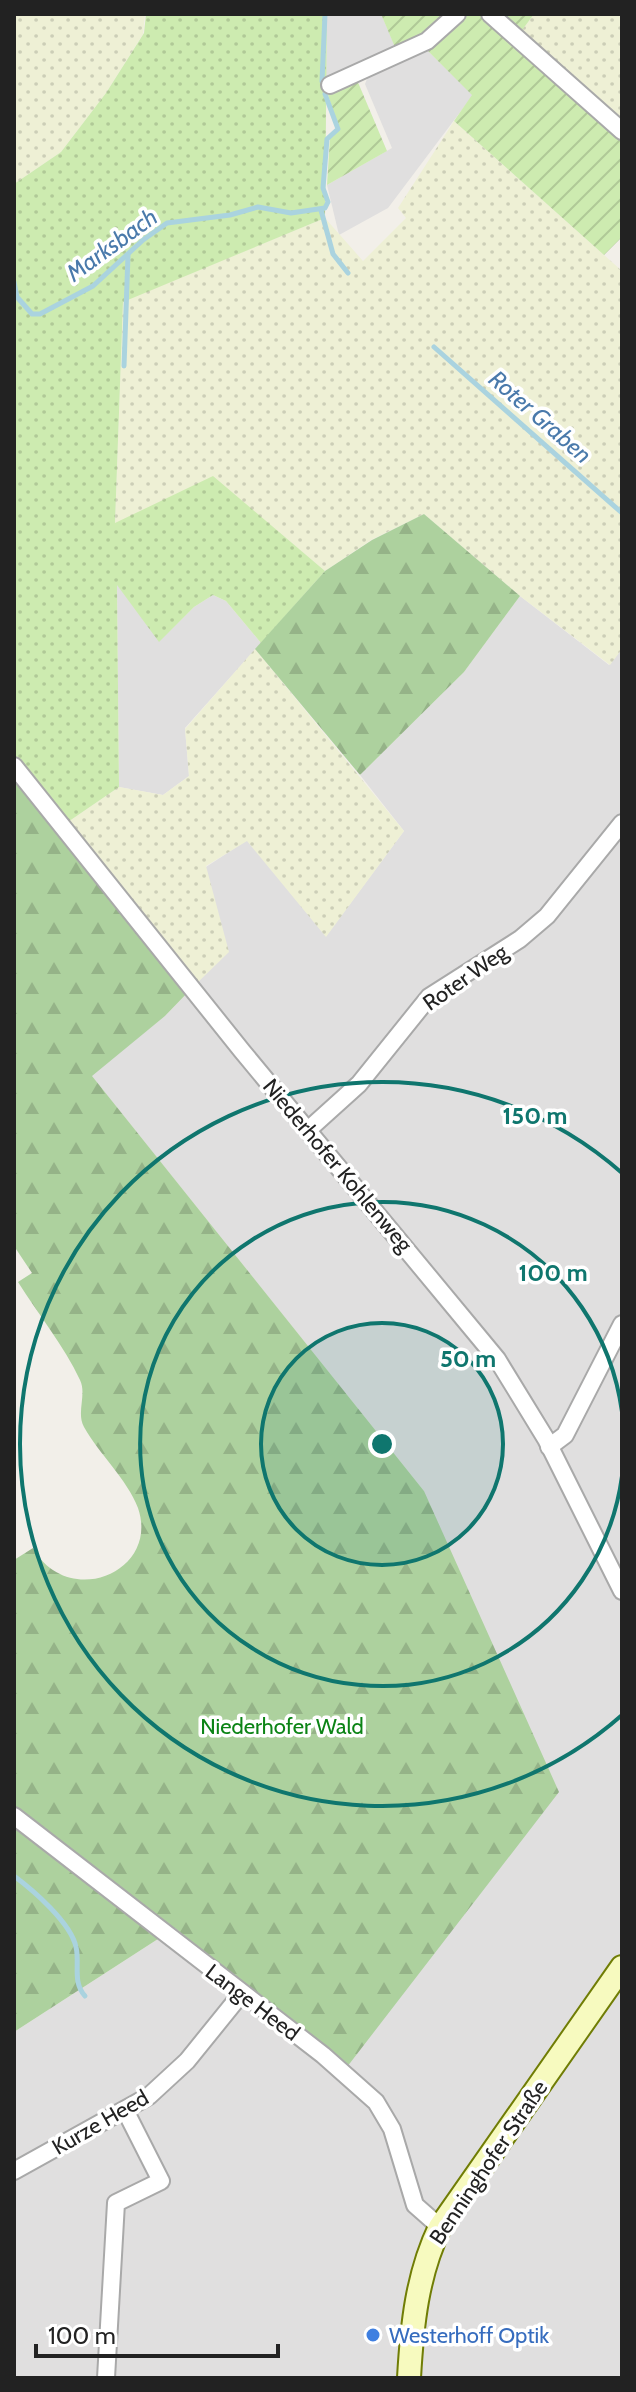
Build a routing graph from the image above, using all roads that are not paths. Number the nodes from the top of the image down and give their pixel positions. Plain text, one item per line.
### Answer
1 (457, 14) edge
2 (490, 14) edge
3 (330, 85) dead end
4 (622, 131) edge
5 (14, 766) edge
6 (620, 834) edge
7 (308, 1130) junction
8 (622, 1324) edge
9 (549, 1447) junction
10 (622, 1591) edge
11 (14, 1816) edge
12 (622, 1967) edge
13 (242, 1993) junction
14 (125, 2110) junction
15 (14, 2171) edge
16 (440, 2227) junction
17 (106, 2378) edge
18 (409, 2378) edge

1 - 3 street
2 - 4 street
5 - 7 street, Niederhofer Kohlenweg
6 - 7 street, Roter Weg
7 - 9 street, Niederhofer Kohlenweg
8 - 9 street
9 - 10 street, Niederhofer Kohlenweg
11 - 13 street, Lange Heed
12 - 16 main road, Benninghofer Straße
13 - 14 street, Kurze Heed
13 - 16 street, Lange Heed
14 - 15 street, Kurze Heed
14 - 17 street
16 - 18 main road, Benninghofer Straße

